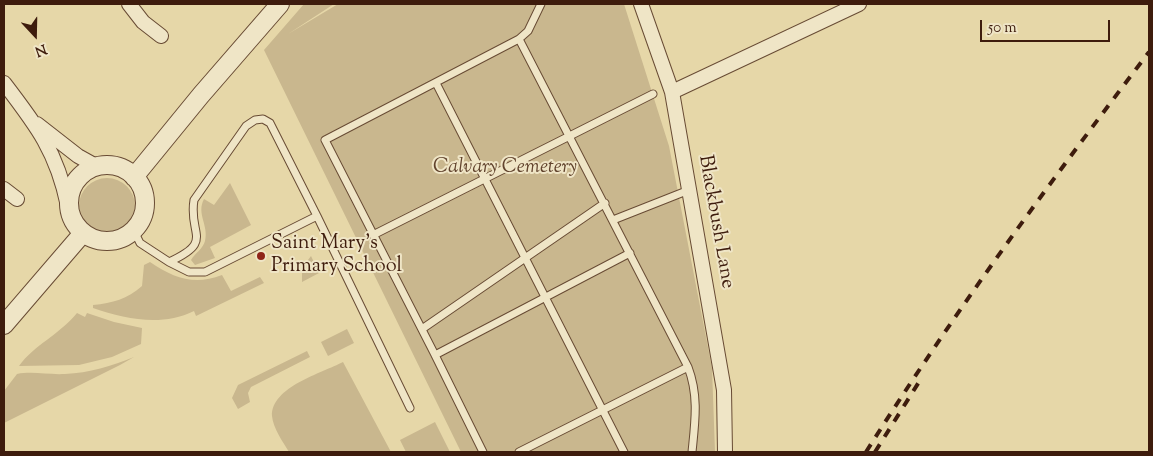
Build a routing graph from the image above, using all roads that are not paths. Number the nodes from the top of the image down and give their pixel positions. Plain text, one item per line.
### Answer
1 (129, 4) edge
2 (280, 4) edge
3 (542, 4) edge
4 (641, 4) edge
5 (859, 4) edge
6 (160, 36) dead end
7 (519, 39) junction
8 (4, 83) edge
9 (436, 83) junction
10 (672, 92) junction
11 (653, 94) dead end
12 (35, 122) junction
13 (569, 135) junction
14 (96, 166) junction
15 (134, 176) junction
16 (485, 179) junction
17 (4, 189) edge
18 (689, 190) junction
19 (17, 199) dead end
20 (604, 203) junction
21 (68, 206) junction
22 (318, 216) junction
23 (613, 220) junction
24 (134, 231) junction
25 (83, 234) junction
26 (373, 235) junction
27 (630, 253) junction
28 (526, 258) junction
29 (169, 262) junction
30 (545, 296) junction
31 (4, 325) edge
32 (422, 329) junction
33 (435, 356) junction
34 (688, 367) junction
35 (410, 408) dead end
36 (603, 410) junction
37 (483, 452) edge
38 (519, 452) edge
39 (624, 452) edge
40 (692, 452) edge
41 (725, 452) edge

1 - 6 street
2 - 15 street
3 - 7 lane
4 - 10 street, Blackbush Lane
5 - 10 street
7 - 9 lane
7 - 13 lane
8 - 12 street
9 - 16 lane
9 - 26 lane
10 - 18 street, Blackbush Lane
11 - 13 lane
12 - 14 street
12 - 21 street
13 - 16 lane
13 - 20 lane
14 - 15 street
14 - 21 street
15 - 24 street
16 - 26 lane
16 - 28 lane
17 - 19 street
18 - 23 lane
18 - 41 street, Blackbush Lane
20 - 23 lane
20 - 28 lane
21 - 25 street
22 - 29 lane
22 - 29 lane
22 - 35 lane
23 - 27 lane
24 - 25 street
24 - 29 lane
25 - 31 street
26 - 32 lane
27 - 30 lane
27 - 34 lane
28 - 30 lane
28 - 32 lane
30 - 33 lane
30 - 36 lane
32 - 33 lane
33 - 37 lane
34 - 36 lane
34 - 40 lane
36 - 38 lane
36 - 39 lane

